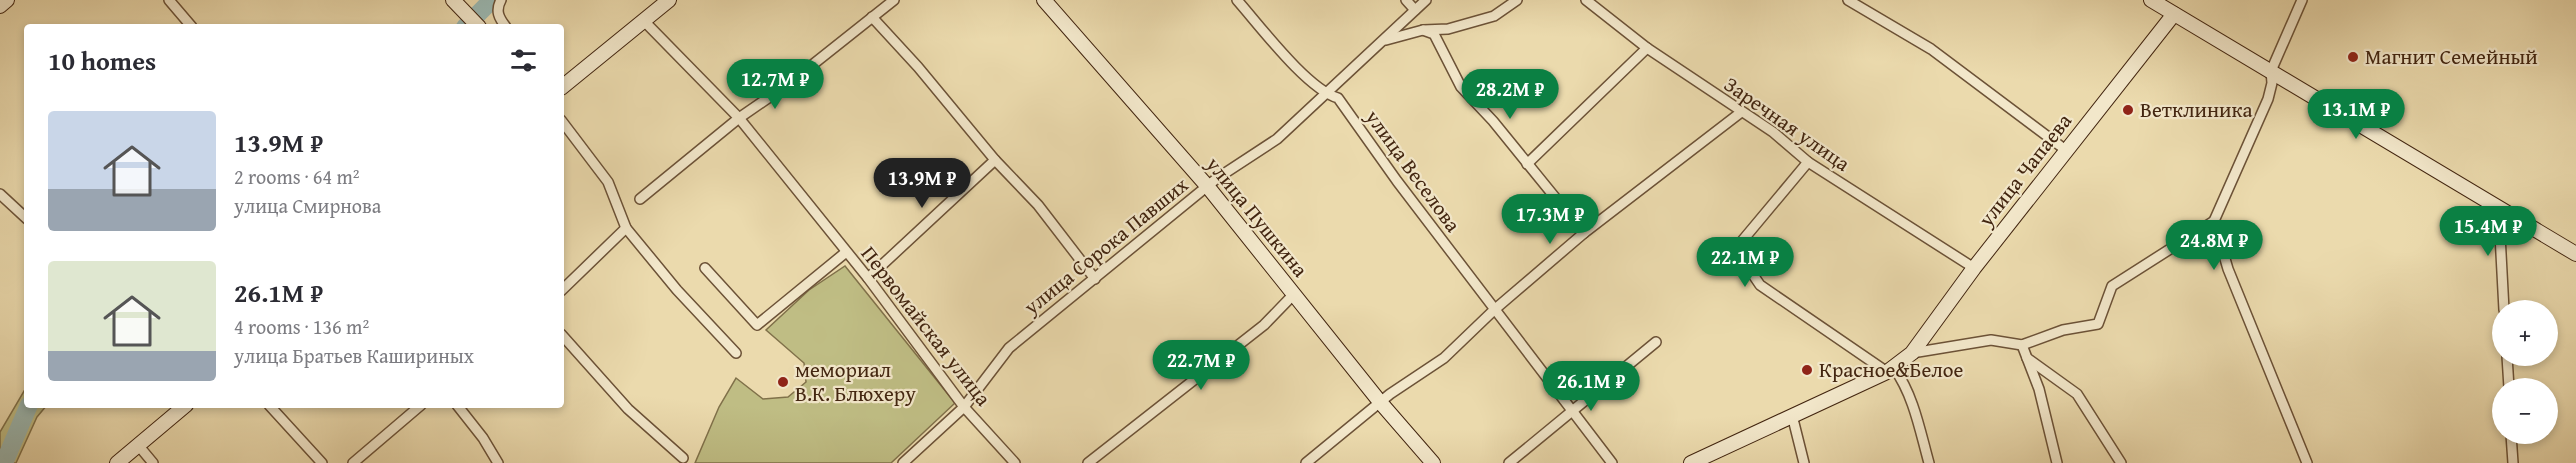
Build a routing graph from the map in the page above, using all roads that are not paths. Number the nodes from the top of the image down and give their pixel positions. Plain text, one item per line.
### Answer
1 (7, 0) edge
2 (169, 0) edge
3 (501, 0) edge
4 (669, 0) edge
5 (894, 0) edge
6 (1044, 0) edge
7 (1238, 0) edge
8 (1406, 0) edge
9 (1426, 0) edge
10 (1517, 0) edge
11 (1586, 0) edge
12 (1848, 0) edge
13 (2151, 0) edge
14 (2302, 0) edge
15 (455, 2) edge
16 (0, 6) edge
17 (1415, 10) junction
18 (2174, 14) junction
19 (872, 17) junction
20 (644, 21) junction
21 (189, 24) edge
22 (476, 24) edge
23 (504, 24) edge
24 (1423, 30) junction
25 (1383, 41) junction
26 (1647, 48) junction
27 (2271, 71) junction
28 (564, 86) edge
29 (1326, 94) junction
30 (1740, 113) junction
31 (739, 118) junction
32 (564, 124) edge
33 (2067, 151) junction
34 (996, 160) junction
35 (1808, 162) junction
36 (1527, 164) junction
37 (1208, 187) junction
38 (0, 194) edge
39 (640, 199) dead end
40 (2502, 209) junction
41 (24, 216) edge
42 (2214, 221) junction
43 (626, 228) junction
44 (1584, 233) junction
45 (845, 253) junction
46 (2576, 254) edge
47 (705, 267) dead end
48 (1974, 267) junction
49 (868, 278) junction
50 (1095, 279) junction
51 (564, 288) edge
52 (1293, 295) junction
53 (2503, 300) edge
54 (1494, 310) junction
55 (564, 337) edge
56 (1656, 342) dead end
57 (2022, 345) junction
58 (736, 353) dead end
59 (1912, 353) junction
60 (2027, 358) junction
61 (1890, 370) junction
62 (1380, 402) junction
63 (964, 407) junction
64 (182, 408) edge
65 (272, 408) edge
66 (417, 408) edge
67 (459, 408) edge
68 (1571, 411) junction
69 (1792, 415) junction
70 (2512, 444) edge
71 (138, 445) junction
72 (684, 458) dead end
73 (117, 463) edge
74 (153, 463) edge
75 (322, 463) edge
76 (353, 463) edge
77 (498, 463) edge
78 (903, 463) edge
79 (1015, 463) edge
80 (1088, 463) edge
81 (1306, 463) edge
82 (1433, 463) edge
83 (1509, 463) edge
84 (1612, 463) edge
85 (1690, 463) edge
86 (1804, 463) edge
87 (1929, 463) edge
88 (2056, 463) edge
89 (2121, 463) edge
90 (2307, 463) edge
91 (2513, 463) edge

1 - 16 street
2 - 21 street
3 - 23 street
4 - 20 street
5 - 19 street
6 - 37 street, улица Пушкина
7 - 29 street, улица Веселова
8 - 17 street
9 - 17 street, улица Сорока Павших
10 - 24 street
11 - 26 street, Заречная улица
12 - 33 street
13 - 18 street
14 - 27 street
15 - 22 street
17 - 25 street, улица Сорока Павших
18 - 27 street
18 - 33 street, улица Чапаева
19 - 31 street
19 - 34 street
20 - 28 street
20 - 31 street, Первомайская улица
24 - 25 street
24 - 36 street
25 - 29 street, улица Сорока Павших
26 - 30 street, Заречная улица
26 - 36 street
27 - 40 street
27 - 42 street
29 - 37 street, улица Сорока Павших
29 - 54 street, улица Веселова
30 - 35 street, Заречная улица
30 - 44 street
31 - 39 street
31 - 45 street, Первомайская улица
32 - 43 street
33 - 48 street, улица Чапаева
34 - 49 street
34 - 50 street
35 - 48 street, Заречная улица
35 - 61 street
36 - 44 street
37 - 50 street, улица Сорока Павших
37 - 52 street, улица Пушкина
38 - 41 street
40 - 46 street
40 - 53 street
42 - 57 street
42 - 90 street
43 - 51 street
43 - 58 street
44 - 54 street
45 - 47 street
45 - 49 street, Первомайская улица
48 - 59 street, улица Чапаева
49 - 63 street, Первомайская улица
50 - 63 street, улица Сорока Павших
52 - 62 street, улица Пушкина
52 - 80 street
54 - 62 street
54 - 68 street, улица Веселова
55 - 72 street
56 - 68 street
57 - 59 street
57 - 60 street
59 - 61 street, улица Чапаева
60 - 88 street
60 - 89 street
61 - 69 street, улица Чапаева
61 - 87 street
62 - 81 street
62 - 82 street, улица Пушкина
63 - 78 street, улица Сорока Павших
63 - 79 street, Первомайская улица
64 - 71 street
65 - 75 street
66 - 76 street
67 - 77 street
68 - 83 street
68 - 84 street, улица Веселова
69 - 85 street, улица Чапаева
69 - 86 street
70 - 91 street
71 - 73 street
71 - 74 street

